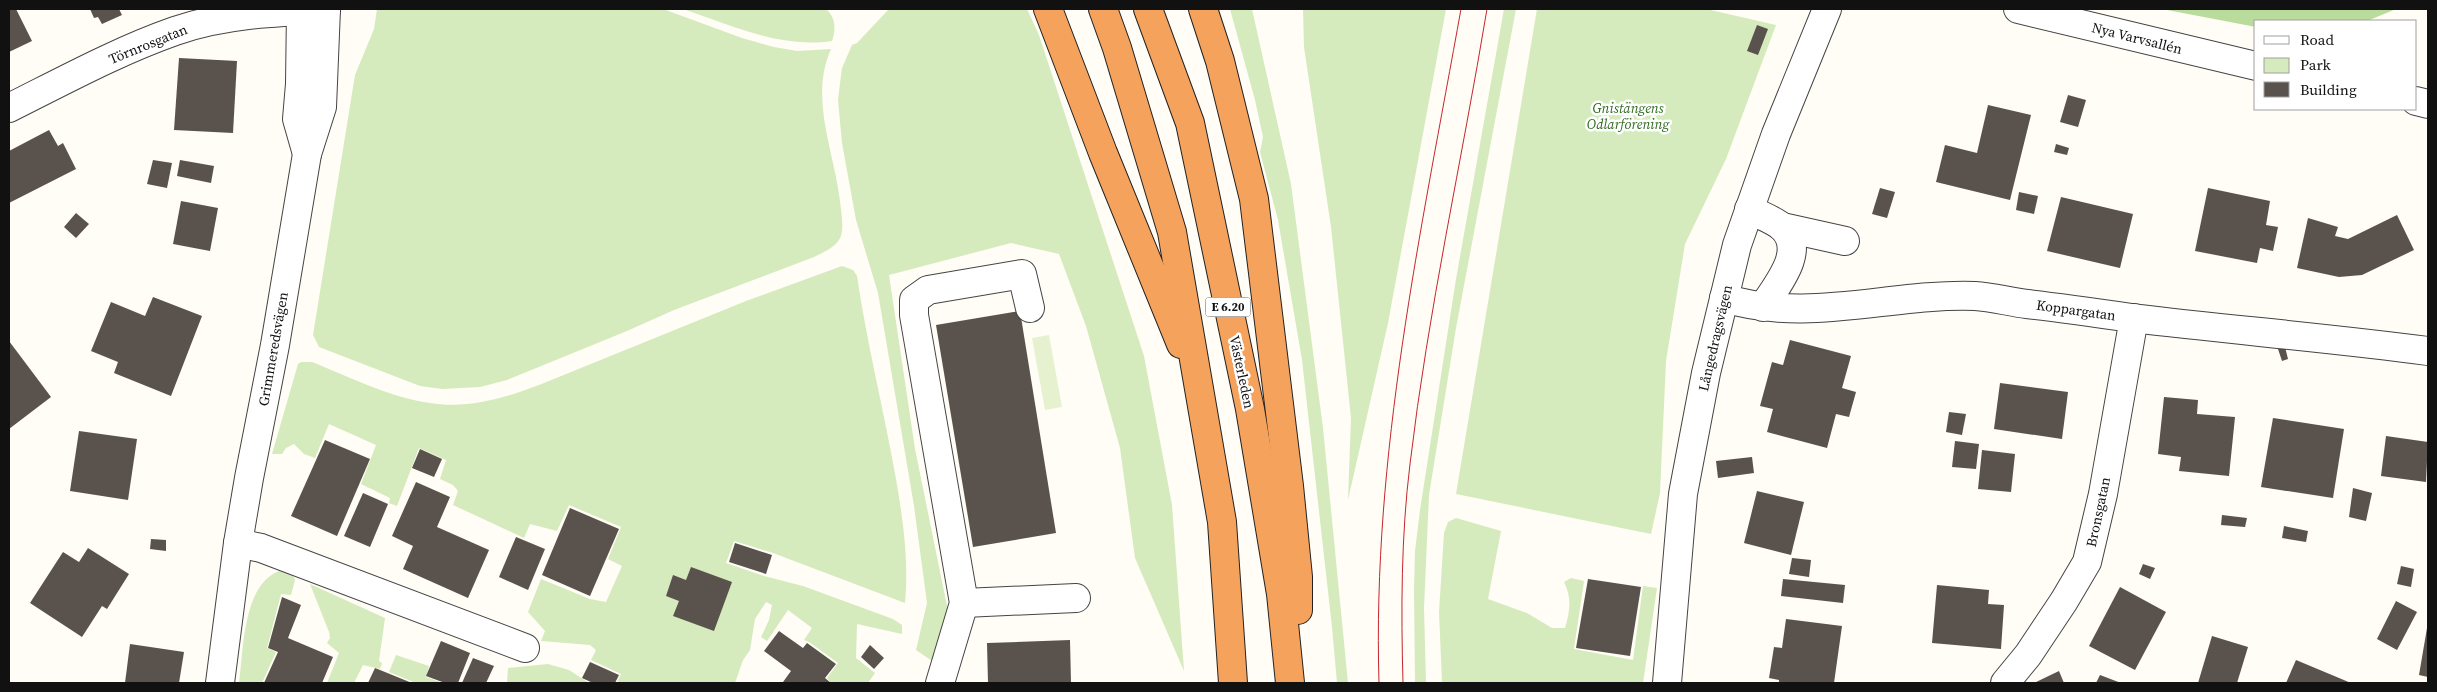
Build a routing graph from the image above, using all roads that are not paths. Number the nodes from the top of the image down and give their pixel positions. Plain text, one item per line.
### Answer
1 (314, 9) edge
2 (1048, 9) edge
3 (1103, 9) edge
4 (1148, 9) edge
5 (1203, 9) edge
6 (1827, 9) edge
7 (2018, 9) edge
8 (2254, 66) edge
9 (9, 108) edge
10 (1749, 209) junction
11 (1782, 227) junction
12 (1845, 241) dead end
13 (1724, 298) junction
14 (1763, 307) junction
15 (1030, 308) dead end
16 (2134, 318) junction
17 (2428, 351) edge
18 (1201, 394) junction
19 (238, 543) junction
20 (1076, 598) dead end
21 (964, 603) junction
22 (525, 648) dead end
23 (220, 683) edge
24 (940, 683) edge
25 (1233, 683) edge
26 (1290, 683) edge
27 (1295, 683) edge
28 (1667, 683) edge
29 (2005, 683) edge

1 - 9 street, Törnrosgatan
1 - 19 street, Grimmeredsvägen
2 - 18 highway
3 - 18 highway, E 6.20
4 - 26 highway, Västerleden / E 6.20
5 - 27 highway
6 - 10 street, Långedragsvägen
7 - 8 street, Nya Varvsallén
10 - 11 street
10 - 13 street, Långedragsvägen
11 - 12 street
11 - 14 street
13 - 14 street, Koppargatan
13 - 28 street, Långedragsvägen
14 - 16 street, Koppargatan
15 - 21 street
16 - 17 street, Koppargatan
16 - 29 street, Bronsgatan
18 - 25 highway, E 6.20
19 - 22 street
19 - 23 street, Grimmeredsvägen
20 - 21 street
21 - 24 street

